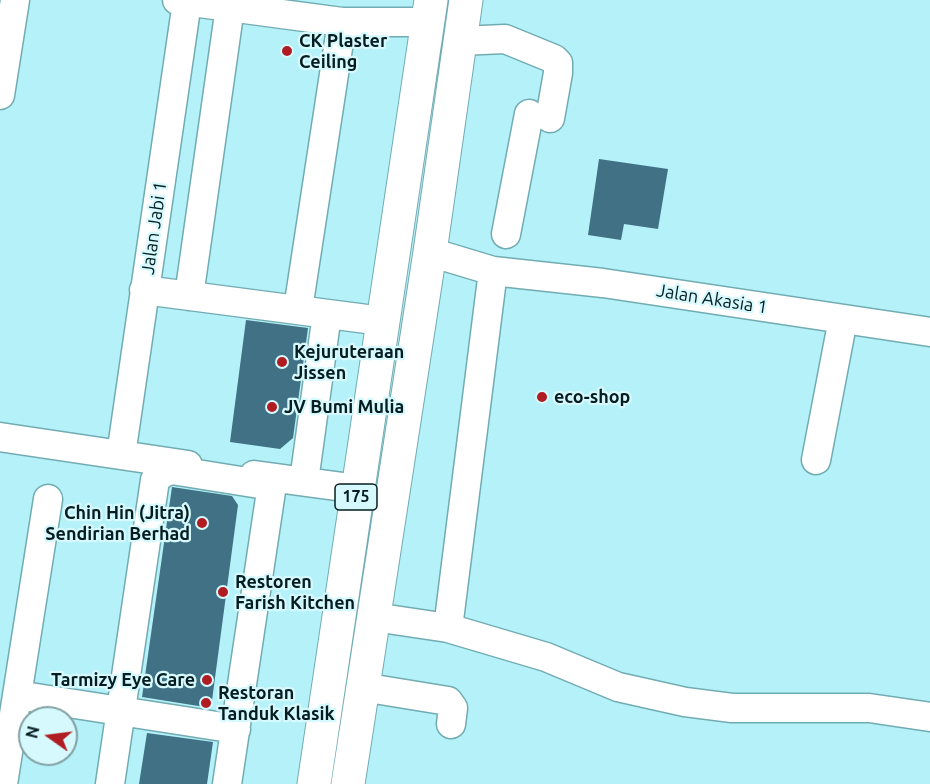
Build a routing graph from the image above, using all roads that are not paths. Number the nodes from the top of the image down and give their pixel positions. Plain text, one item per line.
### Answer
1 (15, 0) edge
2 (466, 0) edge
3 (182, 1) edge
4 (230, 7) junction
5 (429, 11) edge
6 (342, 22) junction
7 (459, 41) junction
8 (0, 95) edge
9 (506, 234) dead end
10 (430, 252) junction
11 (493, 271) junction
12 (144, 290) junction
13 (189, 296) junction
14 (298, 309) junction
15 (327, 314) junction
16 (843, 319) junction
17 (382, 321) junction
18 (930, 332) edge
19 (0, 436) edge
20 (121, 455) junction
21 (816, 460) dead end
22 (304, 481) junction
23 (273, 482) junction
24 (358, 489) junction
25 (48, 499) dead end
26 (374, 617) junction
27 (13, 627) edge
28 (448, 628) junction
29 (362, 687) junction
30 (16, 695) junction
31 (121, 710) junction
32 (930, 717) edge
33 (451, 724) dead end
34 (236, 729) junction
35 (3, 784) edge
36 (110, 784) edge
37 (227, 784) edge
38 (314, 784) edge
39 (348, 784) edge

1 - 8 street
2 - 7 highway, 175
3 - 4 street
3 - 12 street, Jalan Jabi 1
4 - 6 street
4 - 13 street
5 - 6 street
5 - 17 highway, 175
6 - 14 street
7 - 9 street
7 - 10 highway, 175
10 - 11 street, Jalan Akasia 1
10 - 26 highway, 175
11 - 16 street, Jalan Akasia 1
11 - 28 street
12 - 13 street
12 - 20 street, Jalan Jabi 1
13 - 14 street
14 - 15 street
15 - 17 street
15 - 22 street
16 - 18 street, Jalan Akasia 1
16 - 21 street
17 - 24 highway, 175
19 - 20 street
20 - 23 street
22 - 23 street
22 - 24 street
23 - 31 street
23 - 34 street
24 - 38 highway, 175
25 - 27 street
26 - 28 street
26 - 29 highway, 175
27 - 30 street
28 - 32 street
29 - 33 street
29 - 39 highway, 175
30 - 31 street
30 - 35 street
31 - 34 street
31 - 36 street
34 - 37 street

